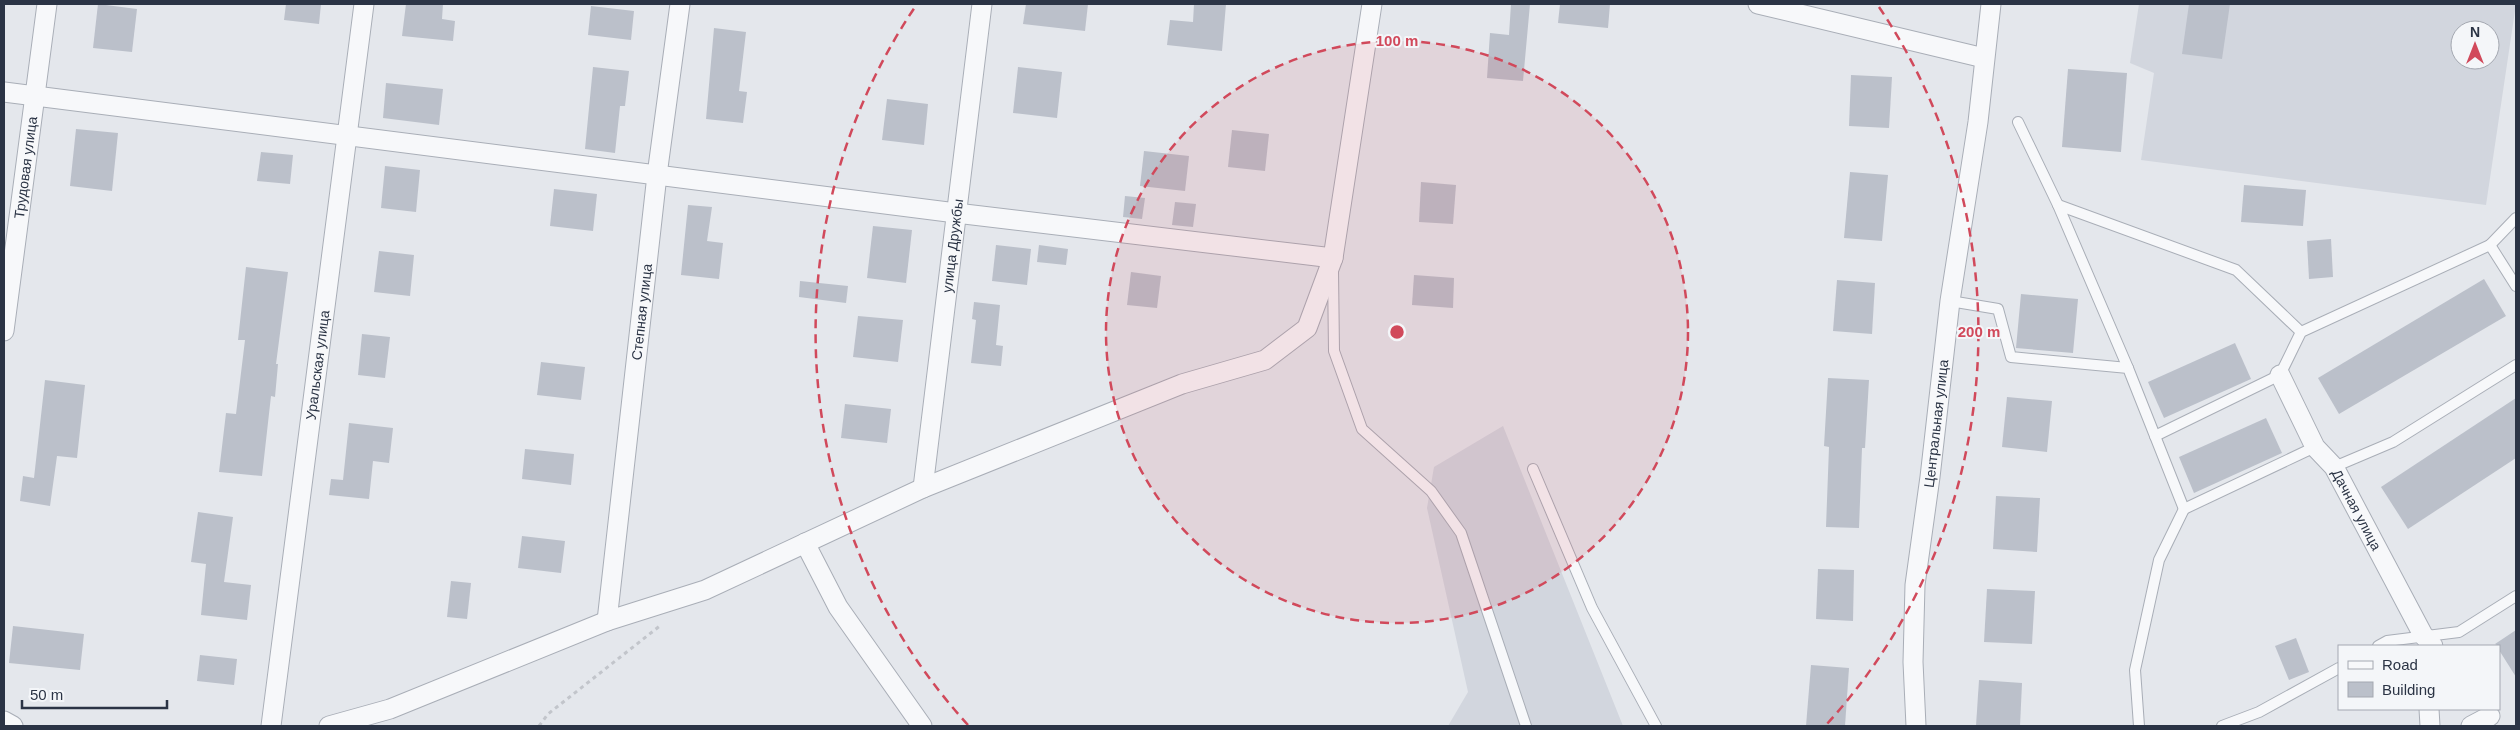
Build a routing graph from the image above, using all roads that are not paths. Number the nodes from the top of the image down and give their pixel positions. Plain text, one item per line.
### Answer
1 (47, 4) edge
2 (364, 4) edge
3 (680, 4) edge
4 (982, 4) edge
5 (1372, 4) edge
6 (1758, 4) edge
7 (1990, 4) edge
8 (1984, 58) junction
9 (4, 92) edge
10 (34, 97) junction
11 (2018, 122) dead end
12 (346, 136) junction
13 (657, 175) junction
14 (2058, 204) junction
15 (956, 213) junction
16 (2516, 218) edge
17 (2490, 245) junction
18 (1333, 258) junction
19 (2516, 286) edge
20 (1950, 301) junction
21 (4, 331) edge
22 (2301, 332) junction
23 (2516, 365) edge
24 (2128, 368) junction
25 (2280, 376) junction
26 (2155, 436) junction
27 (2315, 447) junction
28 (2334, 467) junction
29 (1533, 469) dead end
30 (923, 488) junction
31 (2184, 509) junction
32 (805, 543) junction
33 (2516, 596) edge
34 (607, 621) junction
35 (2427, 643) edge
36 (2380, 645) edge
37 (2338, 669) edge
38 (2429, 710) edge
39 (2490, 717) edge
40 (4, 721) edge
41 (13, 726) edge
42 (271, 726) edge
43 (329, 726) edge
44 (922, 726) edge
45 (1526, 726) edge
46 (1656, 726) edge
47 (1916, 726) edge
48 (2139, 726) edge
49 (2222, 726) edge
50 (2430, 726) edge
51 (2471, 726) edge

1 - 10 street, Трудовая улица
2 - 12 street, Уральская улица
3 - 13 street, Степная улица
4 - 15 street, улица Дружбы
5 - 18 street
6 - 8 street
7 - 8 street, Центральная улица
8 - 20 street, Центральная улица
9 - 10 street
10 - 12 street
10 - 21 street, Трудовая улица
11 - 14 lane
12 - 13 street
12 - 42 street, Уральская улица
13 - 15 street
13 - 34 street, Степная улица
14 - 22 lane
14 - 24 lane
15 - 18 street
15 - 30 street, улица Дружбы
16 - 17 lane
17 - 19 lane
17 - 22 lane
18 - 30 street
18 - 45 lane
20 - 24 lane
20 - 47 street, Центральная улица
22 - 25 lane
23 - 28 lane
24 - 26 lane
25 - 26 lane
25 - 27 street, Дачная улица
26 - 31 lane
27 - 28 street, Дачная улица
27 - 31 lane
28 - 35 street, Дачная улица
29 - 46 lane
30 - 32 street
31 - 48 lane
32 - 34 street
32 - 44 street
33 - 35 lane
34 - 43 street
35 - 36 lane
37 - 49 lane
38 - 50 street
39 - 51 street
40 - 41 street

